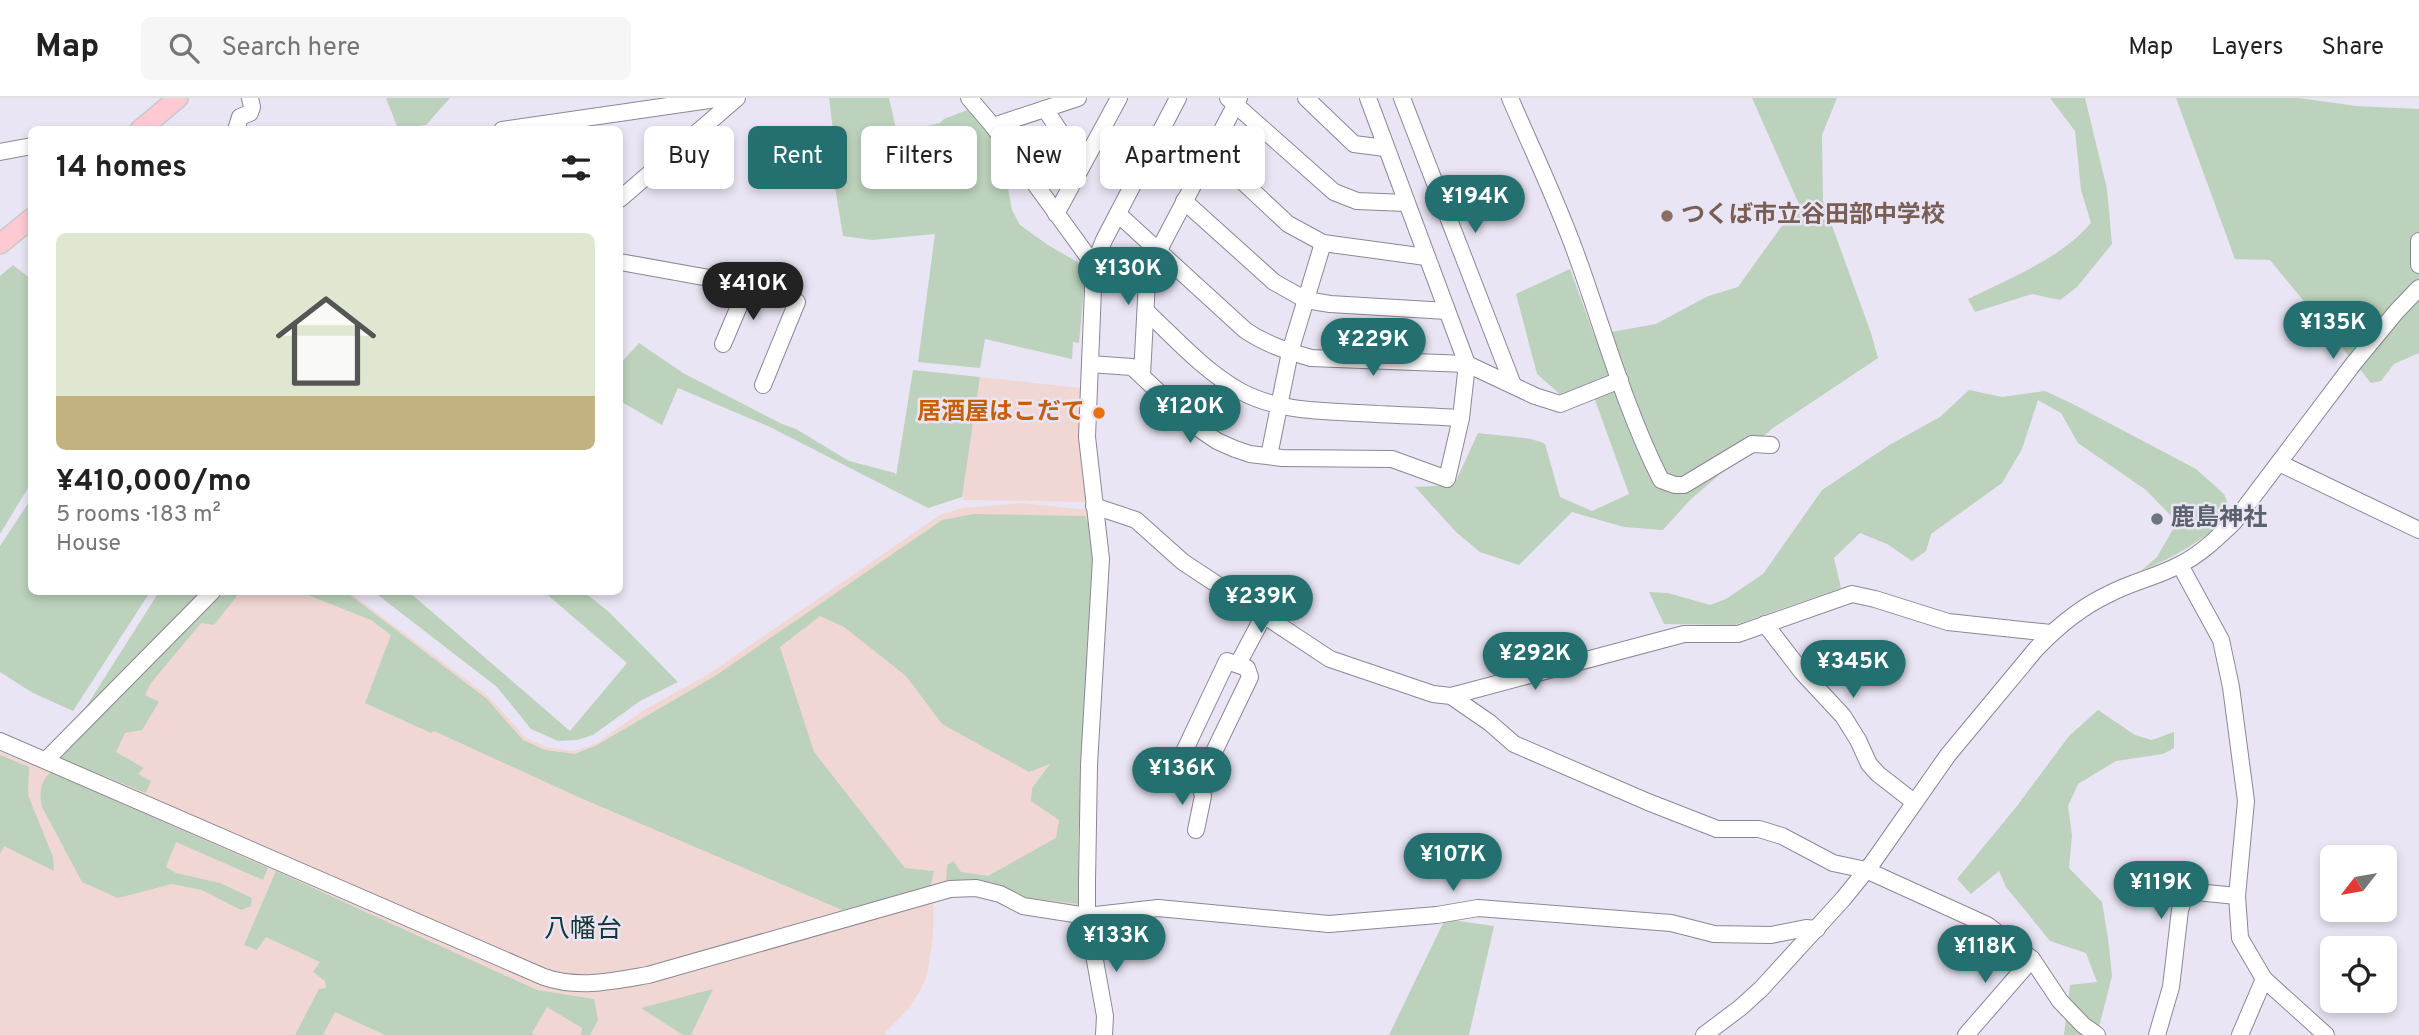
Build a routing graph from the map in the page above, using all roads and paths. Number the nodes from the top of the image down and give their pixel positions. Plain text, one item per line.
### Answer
1 (178, 98) edge
2 (250, 98) edge
3 (723, 98) edge
4 (737, 98) edge
5 (969, 98) edge
6 (1078, 98) edge
7 (1119, 98) edge
8 (1178, 98) edge
9 (1306, 98) edge
10 (1368, 98) edge
11 (1402, 98) edge
12 (1510, 98) edge
13 (1234, 100) edge
14 (1045, 109) junction
15 (145, 126) edge
16 (237, 126) edge
17 (530, 126) edge
18 (993, 126) joint
19 (1056, 126) edge
20 (1222, 126) edge
21 (28, 146) edge
22 (1385, 148) junction
23 (0, 152) edge
24 (1086, 158) edge
25 (1038, 189) edge
26 (1069, 189) edge
27 (1191, 189) edge
28 (1251, 189) edge
29 (623, 196) edge
30 (1184, 201) junction
31 (1406, 203) junction
32 (1056, 214) junction
33 (1118, 214) junction
34 (28, 221) edge
35 (2419, 241) edge
36 (1322, 243) junction
37 (0, 244) edge
38 (1158, 249) junction
39 (1426, 257) junction
40 (623, 263) edge
41 (1094, 265) junction
42 (2419, 265) edge
43 (748, 285) junction
44 (2419, 288) edge
45 (1306, 300) junction
46 (1146, 311) junction
47 (1447, 311) junction
48 (723, 344) dead end
49 (1290, 352) junction
50 (1467, 363) junction
51 (1090, 364) junction
52 (1142, 375) junction
53 (1620, 380) junction
54 (763, 385) dead end
55 (1513, 385) junction
56 (1279, 406) junction
57 (1461, 418) junction
58 (1770, 444) dead end
59 (1269, 456) junction
60 (2279, 463) junction
61 (1094, 506) junction
62 (2419, 530) edge
63 (2180, 565) junction
64 (209, 595) edge
65 (1264, 615) junction
66 (1765, 624) junction
67 (2051, 633) junction
68 (1238, 664) junction
69 (1451, 696) junction
70 (0, 741) edge
71 (46, 760) junction
72 (1199, 783) junction
73 (1914, 802) junction
74 (1196, 830) dead end
75 (1866, 870) junction
76 (2237, 896) junction
77 (1087, 916) junction
78 (1817, 929) junction
79 (2032, 959) junction
80 (2264, 979) junction
81 (1104, 1035) edge
82 (1704, 1035) edge
83 (1966, 1035) edge
84 (2097, 1035) edge
85 (2157, 1035) edge
86 (2240, 1035) edge
87 (2326, 1035) edge

1 - 15 main road
2 - 16 street
3 - 17 street
4 - 29 street
5 - 18 street
6 - 14 street
7 - 24 street
8 - 33 street
9 - 22 street
10 - 22 street
11 - 55 street
12 - 53 street
13 - 20 street
13 - 31 street
14 - 18 street
14 - 19 street
21 - 23 street
22 - 31 street
25 - 32 street
26 - 32 street
27 - 30 street
28 - 36 street
30 - 38 street
30 - 45 street
31 - 39 street
32 - 41 street
33 - 38 street
33 - 41 street
34 - 37 main road
35 - 42 street
36 - 39 street
36 - 45 street
38 - 46 street
38 - 49 street
39 - 47 street
40 - 43 street
41 - 51 street
43 - 48 street
43 - 54 street
44 - 60 street
45 - 47 street
45 - 49 street
46 - 52 street
46 - 56 street
47 - 50 street
49 - 50 street
49 - 56 street
50 - 55 street
50 - 57 street
51 - 52 street
51 - 61 street
52 - 59 street
53 - 55 street
53 - 58 street
56 - 57 street
56 - 59 street
57 - 59 street
60 - 62 street
60 - 63 street
61 - 65 street
61 - 77 street
63 - 67 street
63 - 76 street
64 - 71 street
65 - 68 street
65 - 69 street
66 - 67 street
66 - 69 street
66 - 73 street
67 - 73 street
68 - 72 street
68 - 72 street
69 - 75 street
70 - 71 street
71 - 77 street
72 - 74 street
73 - 75 street
75 - 78 street
75 - 79 street
76 - 80 street
76 - 85 street
77 - 78 street
77 - 81 street
78 - 82 street
79 - 83 street
79 - 84 street
80 - 86 street
80 - 87 street

